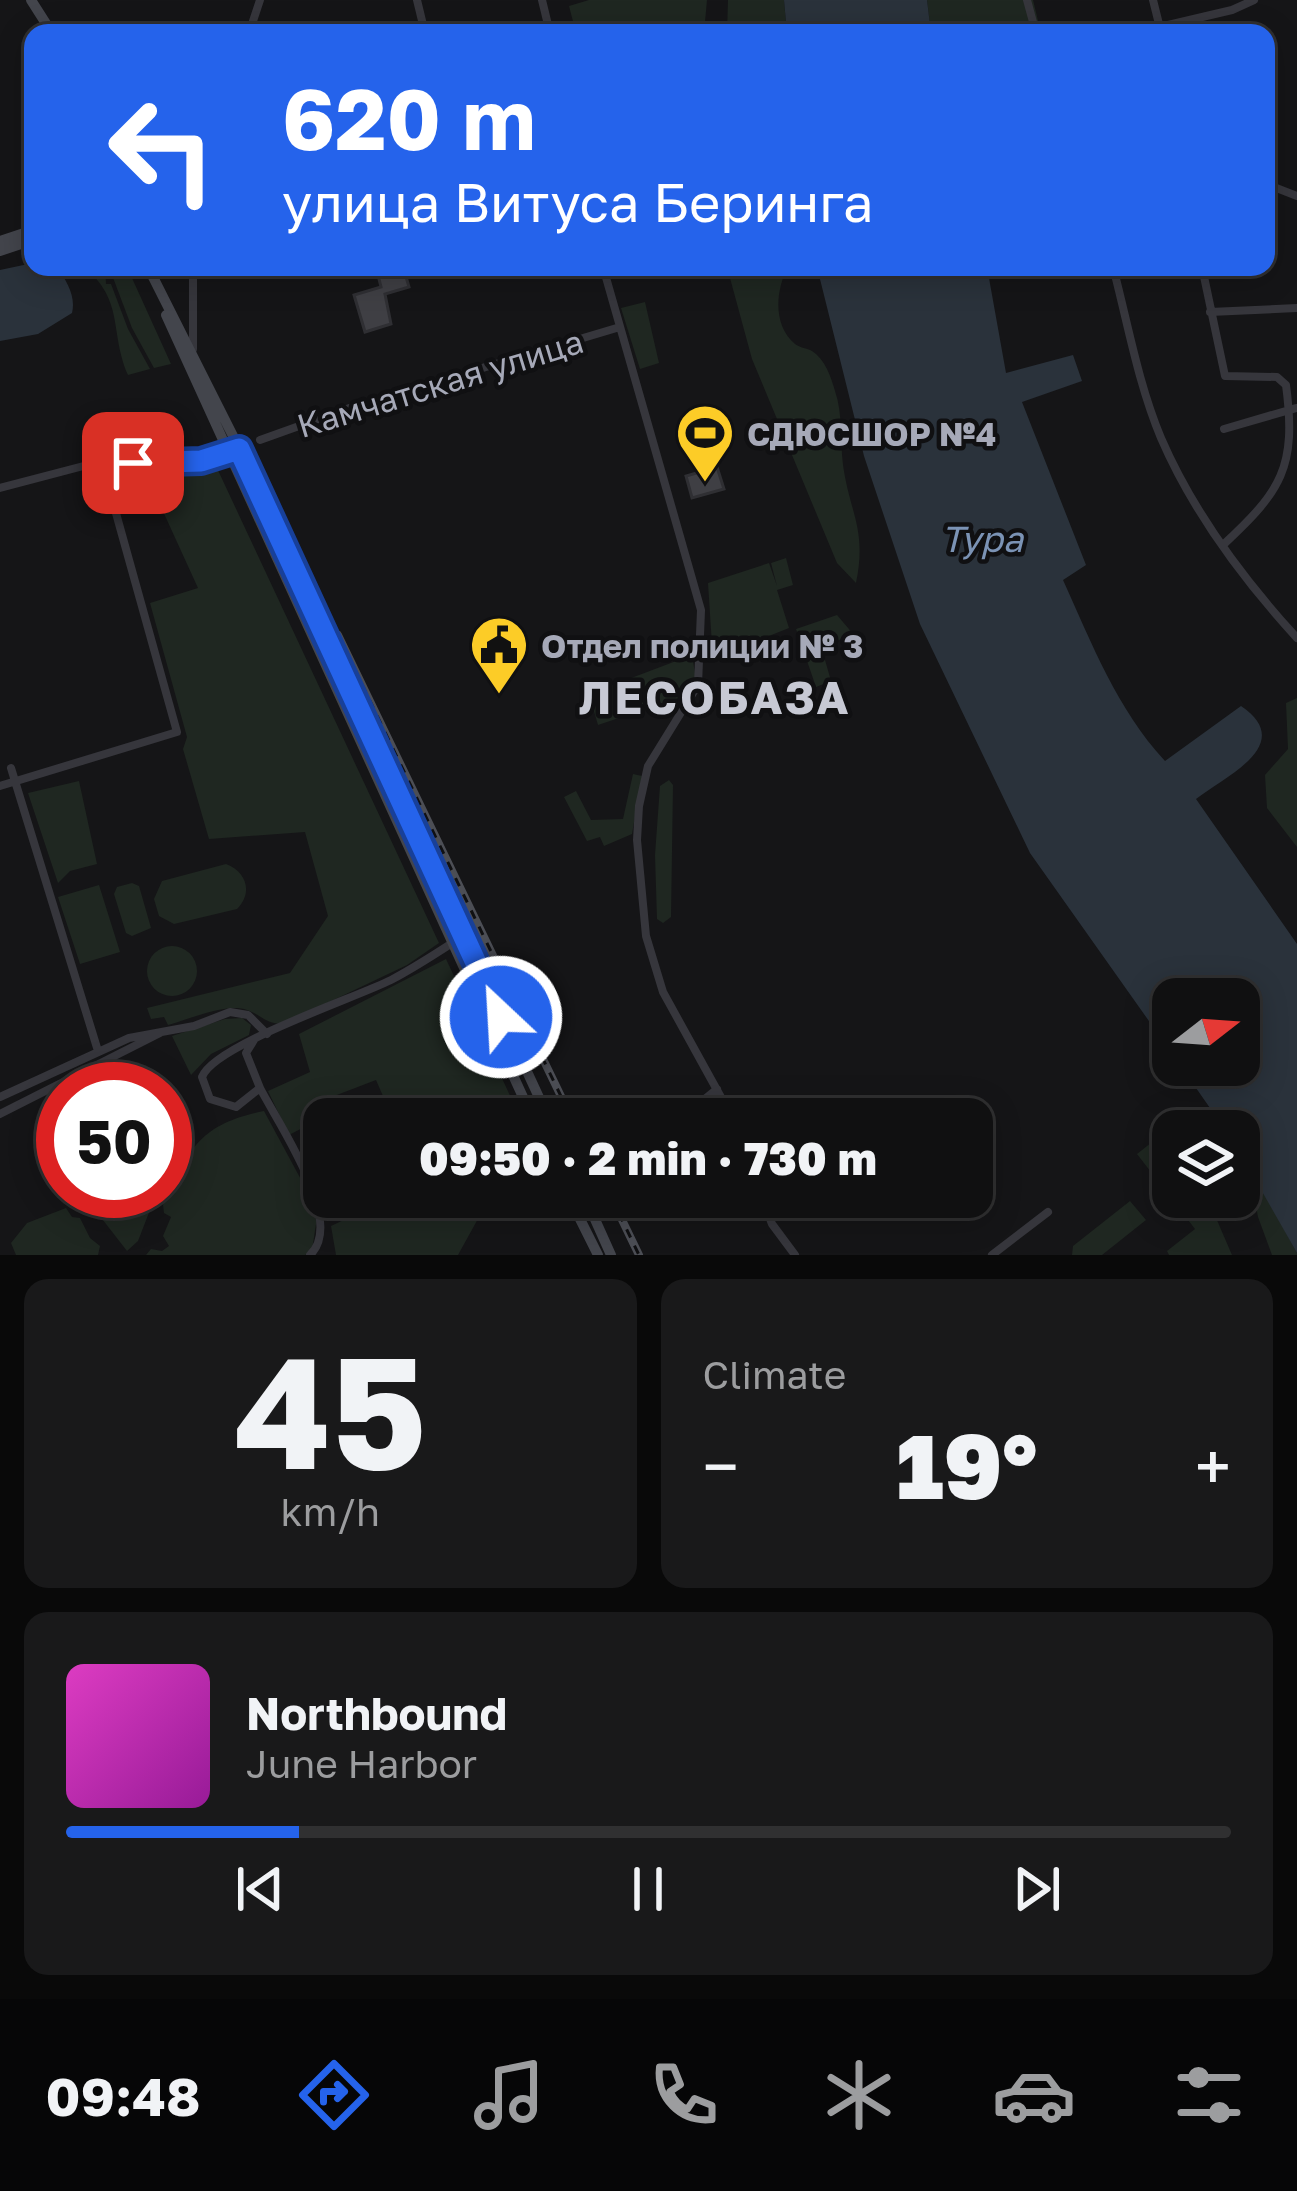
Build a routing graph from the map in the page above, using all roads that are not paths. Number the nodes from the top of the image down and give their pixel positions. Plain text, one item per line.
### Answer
1 (1254, 0) edge
2 (1181, 24) edge
3 (152, 276) edge
4 (153, 276) edge
5 (193, 276) edge
6 (606, 276) edge
7 (1116, 276) edge
8 (1204, 276) edge
9 (1297, 308) edge
10 (1210, 312) junction
11 (620, 328) junction
12 (194, 356) junction
13 (1295, 408) edge
14 (1225, 429) dead end
15 (260, 440) dead end
16 (233, 451) junction
17 (102, 463) junction
18 (0, 488) edge
19 (1222, 546) junction
20 (1297, 638) edge
21 (11, 769) dead end
22 (15, 781) junction
23 (0, 786) edge
24 (458, 940) junction
25 (161, 1031) junction
26 (267, 1034) junction
27 (254, 1040) junction
28 (98, 1052) junction
29 (260, 1088) junction
30 (717, 1089) junction
31 (0, 1097) edge
32 (524, 1098) edge
33 (537, 1098) edge
34 (706, 1098) edge
35 (722, 1098) edge
36 (0, 1114) edge
37 (1048, 1212) dead end
38 (580, 1218) edge
39 (594, 1218) edge
40 (770, 1218) edge
41 (310, 1255) edge
42 (598, 1255) edge
43 (611, 1255) edge
44 (795, 1255) edge
45 (992, 1255) edge

1 - 2 street
3 - 16 main road
4 - 12 main road
5 - 12 street
6 - 11 street
7 - 19 street
8 - 10 street
9 - 10 street
10 - 13 street
11 - 15 street, Камчатская улица
11 - 30 street
12 - 16 main road
13 - 14 street
13 - 19 street
16 - 17 street
16 - 24 main road
17 - 18 street
17 - 22 street
19 - 20 street
21 - 22 street
22 - 23 street
22 - 28 street
24 - 26 street
24 - 32 main road
24 - 33 main road
25 - 26 street
25 - 28 street
25 - 36 street
26 - 27 street
27 - 29 street
27 - 29 street
28 - 31 street
29 - 41 street
30 - 34 street
30 - 35 street
37 - 45 street
38 - 42 main road
39 - 43 main road
40 - 44 street

